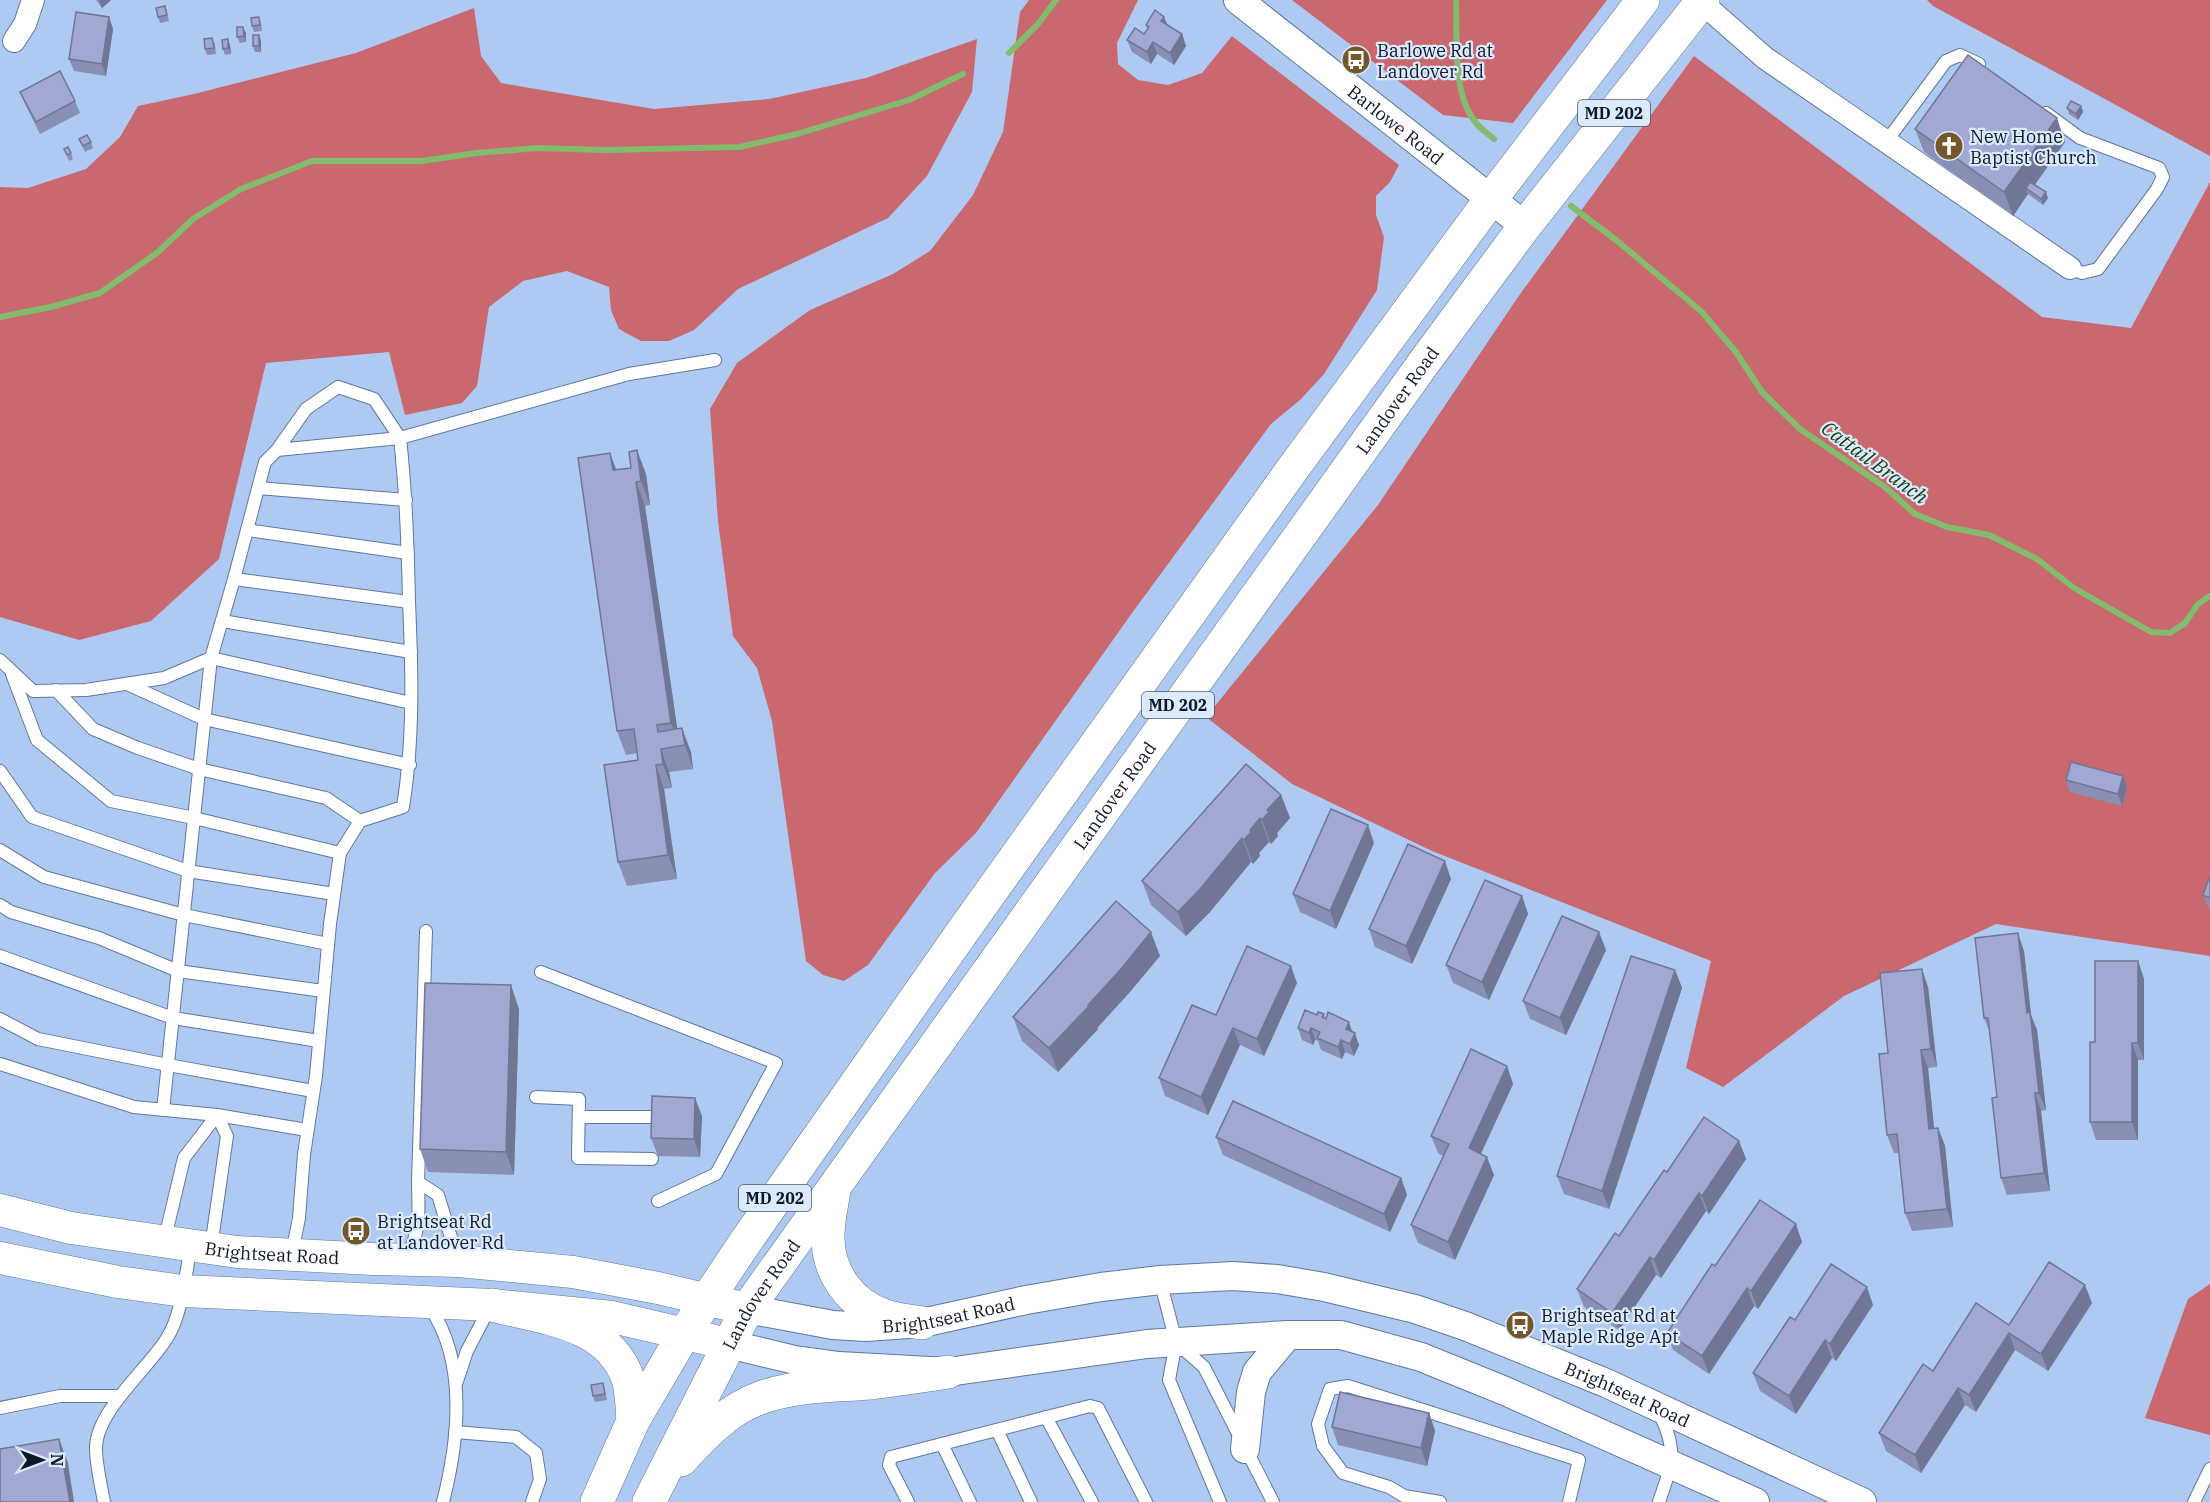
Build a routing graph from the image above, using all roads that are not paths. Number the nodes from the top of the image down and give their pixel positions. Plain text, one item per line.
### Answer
1 (33, 0) edge
2 (1238, 0) edge
3 (1643, 0) edge
4 (1702, 1) edge
5 (14, 41) dead end
6 (1991, 73) edge
7 (2036, 106) edge
8 (1887, 142) junction
9 (1491, 199) junction
10 (1525, 226) junction
11 (2070, 268) joint
12 (715, 360) dead end
13 (400, 438) junction
14 (277, 450) junction
15 (258, 488) junction
16 (406, 500) junction
17 (248, 530) junction
18 (408, 553) junction
19 (234, 579) junction
20 (409, 602) junction
21 (222, 621) junction
22 (411, 652) junction
23 (211, 658) junction
24 (0, 660) edge
25 (10, 670) junction
26 (126, 684) junction
27 (57, 690) junction
28 (411, 703) junction
29 (204, 718) junction
30 (410, 765) junction
31 (199, 769) junction
32 (0, 771) edge
33 (194, 818) junction
34 (360, 821) junction
35 (0, 850) edge
36 (340, 853) junction
37 (188, 871) junction
38 (334, 894) junction
39 (0, 905) edge
40 (184, 915) junction
41 (426, 931) dead end
42 (328, 944) junction
43 (0, 956) edge
44 (178, 971) junction
45 (541, 972) dead end
46 (323, 991) junction
47 (173, 1018) junction
48 (0, 1019) edge
49 (319, 1041) junction
50 (0, 1064) edge
51 (168, 1065) junction
52 (313, 1091) junction
53 (536, 1097) dead end
54 (163, 1110) junction
55 (217, 1115) junction
56 (579, 1117) junction
57 (653, 1117) edge
58 (308, 1130) junction
59 (652, 1159) dead end
60 (418, 1182) junction
61 (835, 1186) junction
62 (658, 1201) dead end
63 (0, 1210) edge
64 (189, 1245) junction
65 (291, 1255) junction
66 (0, 1258) edge
67 (408, 1258) junction
68 (459, 1261) junction
69 (1160, 1280) junction
70 (183, 1291) junction
71 (707, 1299) junction
72 (426, 1302) junction
73 (492, 1305) junction
74 (747, 1309) junction
75 (922, 1323) junction
76 (684, 1334) junction
77 (1288, 1335) junction
78 (1176, 1342) junction
79 (728, 1344) junction
80 (948, 1372) junction
81 (456, 1385) junction
82 (120, 1396) junction
83 (1657, 1407) junction
84 (0, 1408) edge
85 (1046, 1417) junction
86 (633, 1421) junction
87 (997, 1430) junction
88 (455, 1432) junction
89 (942, 1444) junction
90 (1245, 1449) junction
91 (1672, 1465) junction
92 (2210, 1469) edge
93 (2196, 1498) edge
94 (1404, 1499) edge
95 (2210, 1500) edge
96 (104, 1502) edge
97 (443, 1502) edge
98 (532, 1502) edge
99 (597, 1502) edge
100 (649, 1502) edge
101 (908, 1502) edge
102 (970, 1502) edge
103 (1031, 1502) edge
104 (1092, 1502) edge
105 (1146, 1502) edge
106 (1220, 1502) edge
107 (1273, 1502) edge
108 (1440, 1502) edge
109 (1569, 1502) edge
110 (1659, 1502) edge
111 (1755, 1502) edge
112 (1862, 1502) edge

1 - 5 street
2 - 9 street, Barlowe Road
3 - 9 main road, MD 202
4 - 8 street
4 - 10 main road, Landover Road / MD 202
6 - 8 lane
7 - 11 lane
8 - 11 street
9 - 10 street, Barlowe Road
9 - 71 main road, MD 202
10 - 61 main road, Landover Road / MD 202
12 - 13 lane
13 - 14 lane
13 - 14 lane
13 - 16 lane
14 - 15 lane
15 - 16 lane
15 - 17 lane
16 - 18 lane
17 - 18 lane
17 - 19 lane
18 - 20 lane
19 - 20 lane
19 - 21 lane
20 - 22 lane
21 - 22 lane
21 - 23 lane
22 - 28 lane
23 - 26 lane
23 - 28 lane
23 - 29 lane
24 - 25 lane
25 - 27 lane
25 - 33 lane
26 - 27 lane
26 - 29 lane
27 - 31 lane
28 - 30 lane
29 - 30 lane
29 - 31 lane
30 - 34 lane
31 - 33 lane
31 - 34 lane
32 - 37 lane
33 - 36 lane
33 - 37 lane
34 - 36 lane
35 - 40 lane
36 - 38 lane
37 - 38 lane
37 - 40 lane
38 - 42 lane
39 - 44 lane
40 - 42 lane
40 - 44 lane
41 - 60 lane
42 - 46 lane
43 - 47 lane
44 - 46 lane
44 - 47 lane
45 - 62 lane
46 - 49 lane
47 - 49 lane
47 - 51 lane
48 - 51 lane
49 - 52 lane
50 - 54 lane
51 - 52 lane
51 - 54 lane
52 - 58 lane
53 - 56 lane
54 - 55 lane
55 - 58 lane
55 - 64 lane
55 - 64 lane
56 - 57 lane
56 - 59 lane
58 - 65 lane
60 - 67 lane
60 - 68 lane
61 - 74 main road, Landover Road / MD 202
61 - 75 main road
63 - 64 main road, Brightseat Road
64 - 65 main road, Brightseat Road
64 - 70 lane
65 - 67 main road, Brightseat Road
66 - 70 main road
67 - 68 main road, Brightseat Road
68 - 71 main road, Brightseat Road
69 - 75 street, Brightseat Road
69 - 78 lane
69 - 83 street, Brightseat Road
70 - 72 main road
70 - 82 lane
71 - 74 main road, Brightseat Road
71 - 76 main road, MD 202
72 - 73 main road
72 - 81 lane
73 - 76 main road
73 - 81 lane
73 - 86 main road
74 - 75 street, Brightseat Road
74 - 79 main road, Landover Road / MD 202
76 - 79 main road
76 - 86 main road, MD 202
77 - 78 street
77 - 90 street
77 - 91 street
78 - 80 street
78 - 90 lane
78 - 106 lane
79 - 80 street
79 - 100 main road, Landover Road / MD 202
80 - 100 main road
81 - 88 lane
82 - 84 lane
82 - 96 lane
83 - 91 lane
83 - 112 street, Brightseat Road
85 - 87 lane
85 - 104 lane
85 - 105 lane
86 - 99 main road, MD 202
87 - 89 lane
87 - 103 lane
88 - 97 lane
88 - 98 lane
89 - 101 lane
89 - 102 lane
90 - 107 lane
91 - 110 lane
91 - 111 street
92 - 93 lane
93 - 95 lane
94 - 108 lane
94 - 109 lane

